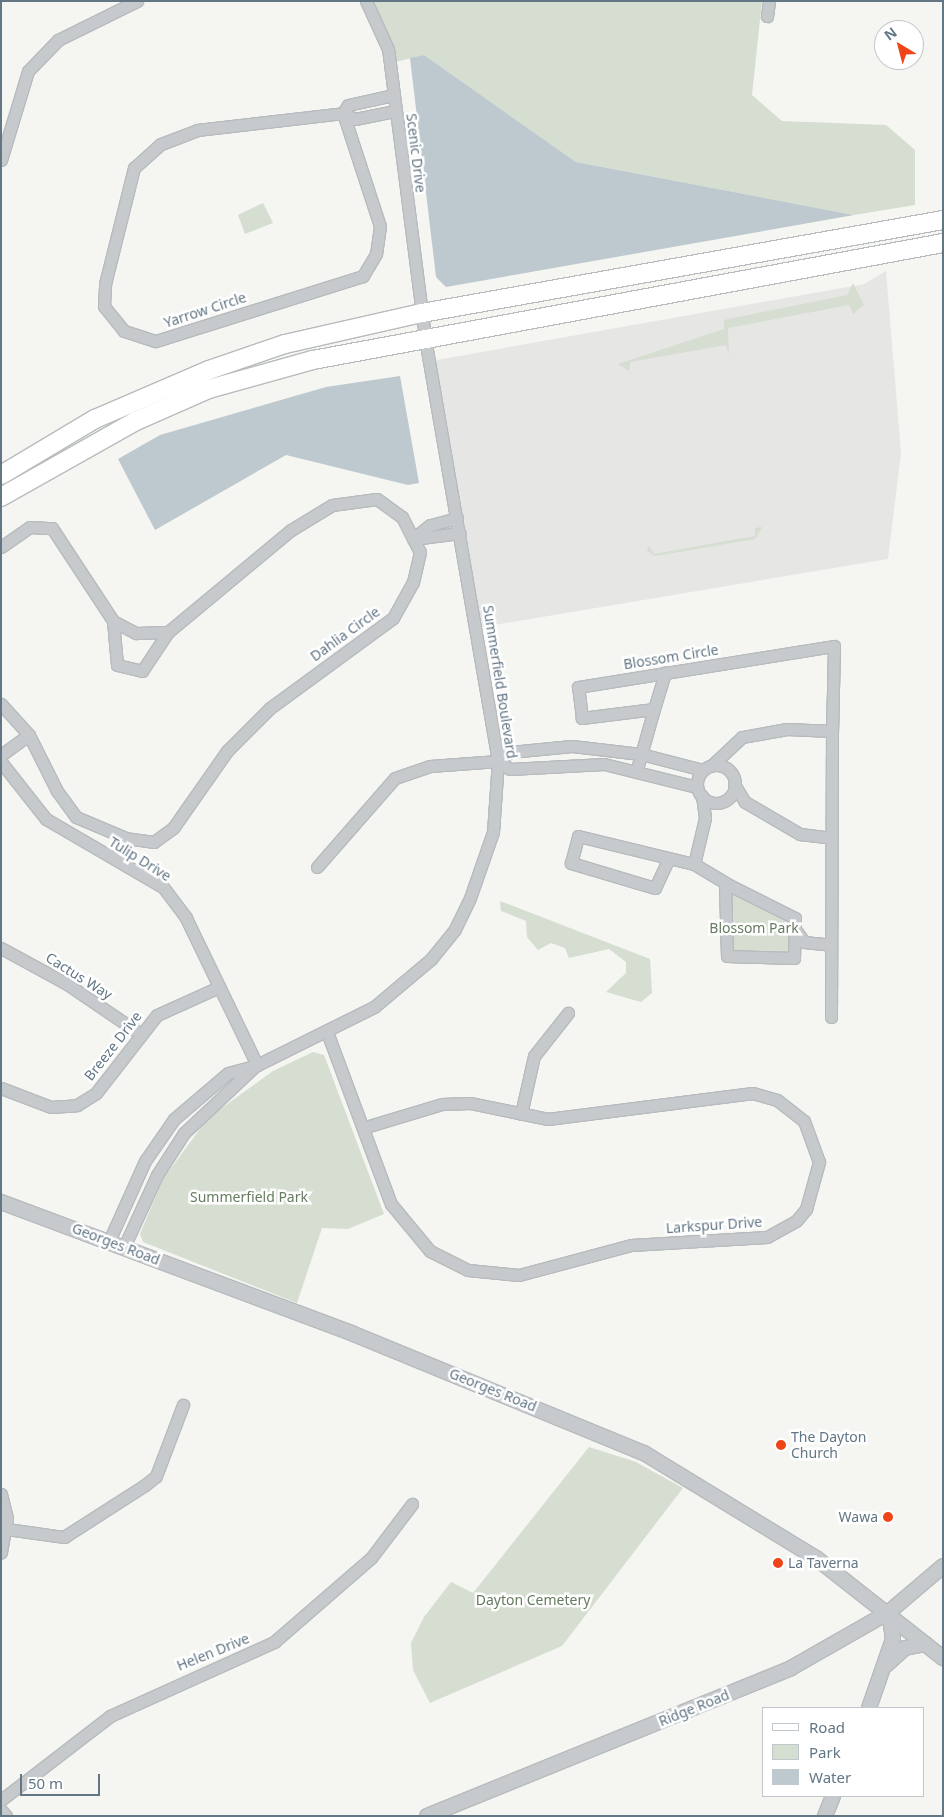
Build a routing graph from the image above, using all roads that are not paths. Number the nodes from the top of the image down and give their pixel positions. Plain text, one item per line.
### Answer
1 (137, 1) edge
2 (366, 1) edge
3 (769, 1) edge
4 (767, 16) dead end
5 (393, 95) junction
6 (395, 111) junction
7 (342, 112) junction
8 (1, 160) edge
9 (943, 220) edge
10 (943, 244) edge
11 (422, 313) junction
12 (425, 337) junction
13 (1, 475) edge
14 (1, 497) edge
15 (457, 518) junction
16 (460, 534) junction
17 (413, 539) junction
18 (1, 547) edge
19 (113, 620) junction
20 (168, 632) junction
21 (665, 673) junction
22 (1, 704) edge
23 (654, 709) junction
24 (832, 731) junction
25 (29, 735) junction
26 (728, 750) junction
27 (641, 754) junction
28 (1, 755) edge
29 (498, 761) junction
30 (1, 762) edge
31 (707, 768) junction
32 (637, 769) junction
33 (728, 770) junction
34 (734, 784) junction
35 (700, 792) junction
36 (722, 801) junction
37 (746, 802) junction
38 (705, 818) junction
39 (832, 838) junction
40 (668, 860) junction
41 (694, 864) junction
42 (317, 867) dead end
43 (727, 884) junction
44 (796, 932) junction
45 (831, 945) junction
46 (1, 948) edge
47 (219, 987) junction
48 (568, 1014) dead end
49 (832, 1017) dead end
50 (327, 1032) junction
51 (138, 1034) junction
52 (257, 1064) junction
53 (1, 1088) edge
54 (521, 1114) junction
55 (366, 1127) junction
56 (1, 1202) edge
57 (109, 1242) junction
58 (124, 1247) junction
59 (183, 1405) dead end
60 (1, 1494) edge
61 (412, 1504) dead end
62 (7, 1529) junction
63 (1, 1552) edge
64 (943, 1566) edge
65 (890, 1612) junction
66 (926, 1644) junction
67 (943, 1658) edge
68 (886, 1666) junction
69 (868, 1707) edge
70 (833, 1797) edge
71 (1, 1800) edge
72 (1, 1810) edge
73 (6, 1816) edge
74 (427, 1816) edge
75 (825, 1816) edge

1 - 8 street
2 - 5 street, Scenic Drive
3 - 4 street
5 - 6 street, Scenic Drive
5 - 7 street, Yarrow Circle
6 - 7 street, Yarrow Circle
6 - 11 street, Scenic Drive
7 - 7 street, Yarrow Circle
9 - 11 main road
10 - 12 main road
11 - 12 street, Summerfield Boulevard
11 - 13 main road
12 - 14 main road
12 - 15 street, Summerfield Boulevard
15 - 16 street, Summerfield Boulevard
15 - 17 street
16 - 17 street
16 - 29 street, Summerfield Boulevard
17 - 20 street, Dahlia Circle
17 - 25 street, Dahlia Circle
18 - 19 street
19 - 20 street
19 - 20 street, Dahlia Circle
21 - 23 street
21 - 23 street, Blossom Circle
21 - 24 street, Blossom Circle
22 - 25 street, Dahlia Circle
23 - 27 street
24 - 26 street
24 - 39 street, Blossom Circle
25 - 28 street
26 - 31 street
26 - 33 street
27 - 29 street
27 - 31 street
27 - 32 street
29 - 32 street
29 - 42 street
29 - 50 street, Summerfield Boulevard
30 - 47 street, Tulip Drive
31 - 33 street
31 - 35 street
32 - 35 street
33 - 34 street
34 - 36 street
34 - 37 street
35 - 36 street
35 - 38 street
36 - 37 street
36 - 38 street
37 - 39 street
38 - 41 street
39 - 45 street, Blossom Circle
40 - 40 street
40 - 41 street
41 - 43 street
43 - 44 street
43 - 44 street
44 - 45 street
45 - 49 street, Blossom Circle
46 - 51 street, Cactus Way
47 - 51 street, Breeze Drive
47 - 52 street, Tulip Drive
48 - 54 street
50 - 52 street, Summerfield Boulevard
50 - 55 street, Larkspur Drive
51 - 53 street, Breeze Drive
52 - 57 street, Summerfield Boulevard
52 - 58 street, Summerfield Boulevard
54 - 55 street, Larkspur Drive
54 - 55 street, Larkspur Drive
56 - 57 street, Georges Road
57 - 58 street, Georges Road
58 - 65 street, Georges Road
59 - 62 street
60 - 62 street
61 - 71 street, Helen Drive
62 - 63 street
64 - 65 street, Ridge Road
65 - 66 street, Georges Road
65 - 68 street
65 - 74 street, Ridge Road
66 - 67 street, Georges Road
66 - 68 street
68 - 69 street
70 - 75 street
72 - 73 street

